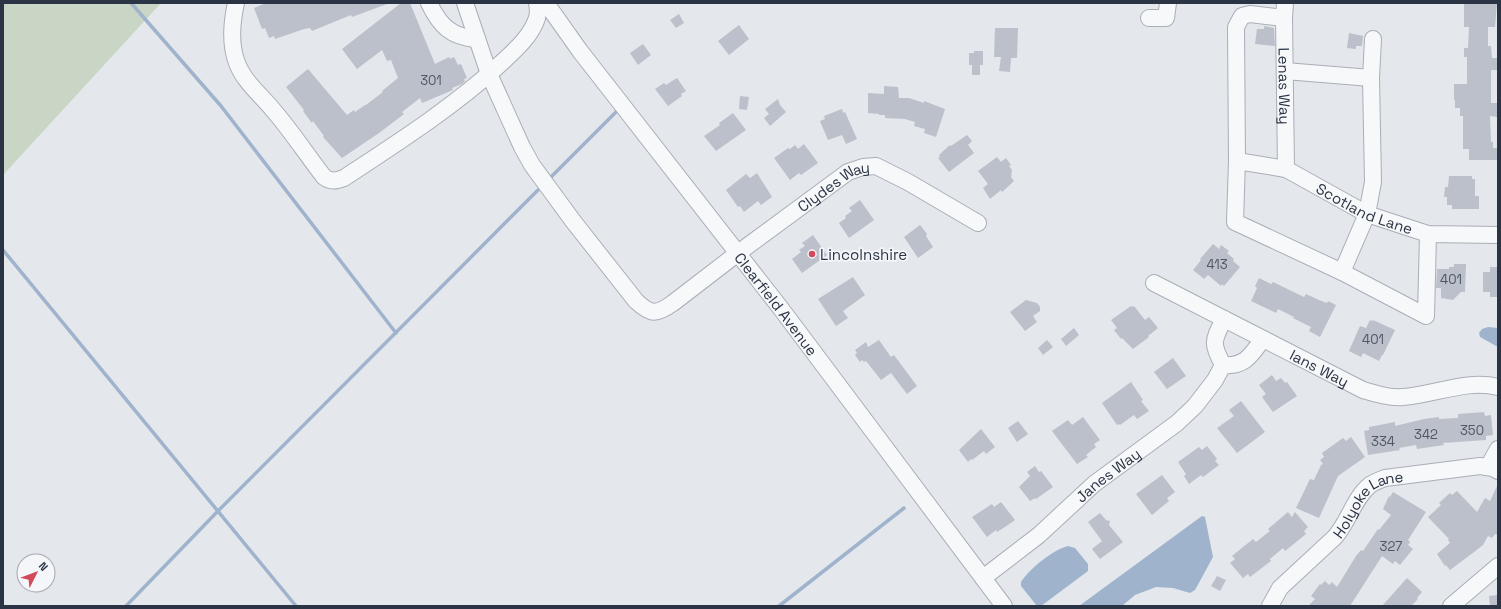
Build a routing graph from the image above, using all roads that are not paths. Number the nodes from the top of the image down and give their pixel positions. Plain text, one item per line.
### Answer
1 (236, 3) edge
2 (430, 3) edge
3 (465, 3) edge
4 (537, 3) edge
5 (546, 3) edge
6 (1168, 3) edge
7 (1285, 10) edge
8 (1149, 18) dead end
9 (477, 39) junction
10 (1373, 39) dead end
11 (1285, 71) junction
12 (489, 74) junction
13 (1371, 78) junction
14 (1237, 161) junction
15 (1286, 169) junction
16 (1367, 214) junction
17 (978, 224) dead end
18 (1428, 234) junction
19 (1498, 235) edge
20 (738, 253) junction
21 (1342, 272) junction
22 (1154, 283) dead end
23 (1224, 319) junction
24 (1263, 339) junction
25 (1223, 365) junction
26 (1498, 387) edge
27 (1498, 449) edge
28 (1493, 469) edge
29 (1498, 566) edge
30 (983, 578) junction
31 (1004, 606) edge
32 (1270, 606) edge
33 (1451, 606) edge

1 - 12 street
2 - 9 street
3 - 9 street, Clydes Way
4 - 12 street
5 - 20 street, Clearfield Avenue
6 - 8 street
7 - 11 street, Lenas Way
7 - 14 street
9 - 12 street, Clydes Way
10 - 13 street
11 - 13 street
11 - 15 street, Lenas Way
12 - 20 street, Clydes Way
13 - 16 street
14 - 15 street, Scotland Lane
14 - 21 street
15 - 16 street, Scotland Lane
16 - 18 street, Scotland Lane
16 - 21 street
17 - 20 street, Clydes Way
18 - 19 street, Scotland Lane
18 - 21 street
20 - 30 street, Clearfield Avenue
22 - 23 street, Ians Way
23 - 24 street, Ians Way
23 - 25 street
24 - 25 street
24 - 26 street, Ians Way
25 - 30 street, Janes Way
27 - 28 street
28 - 32 street, Holyoke Lane
29 - 33 street
30 - 31 street, Clearfield Avenue

